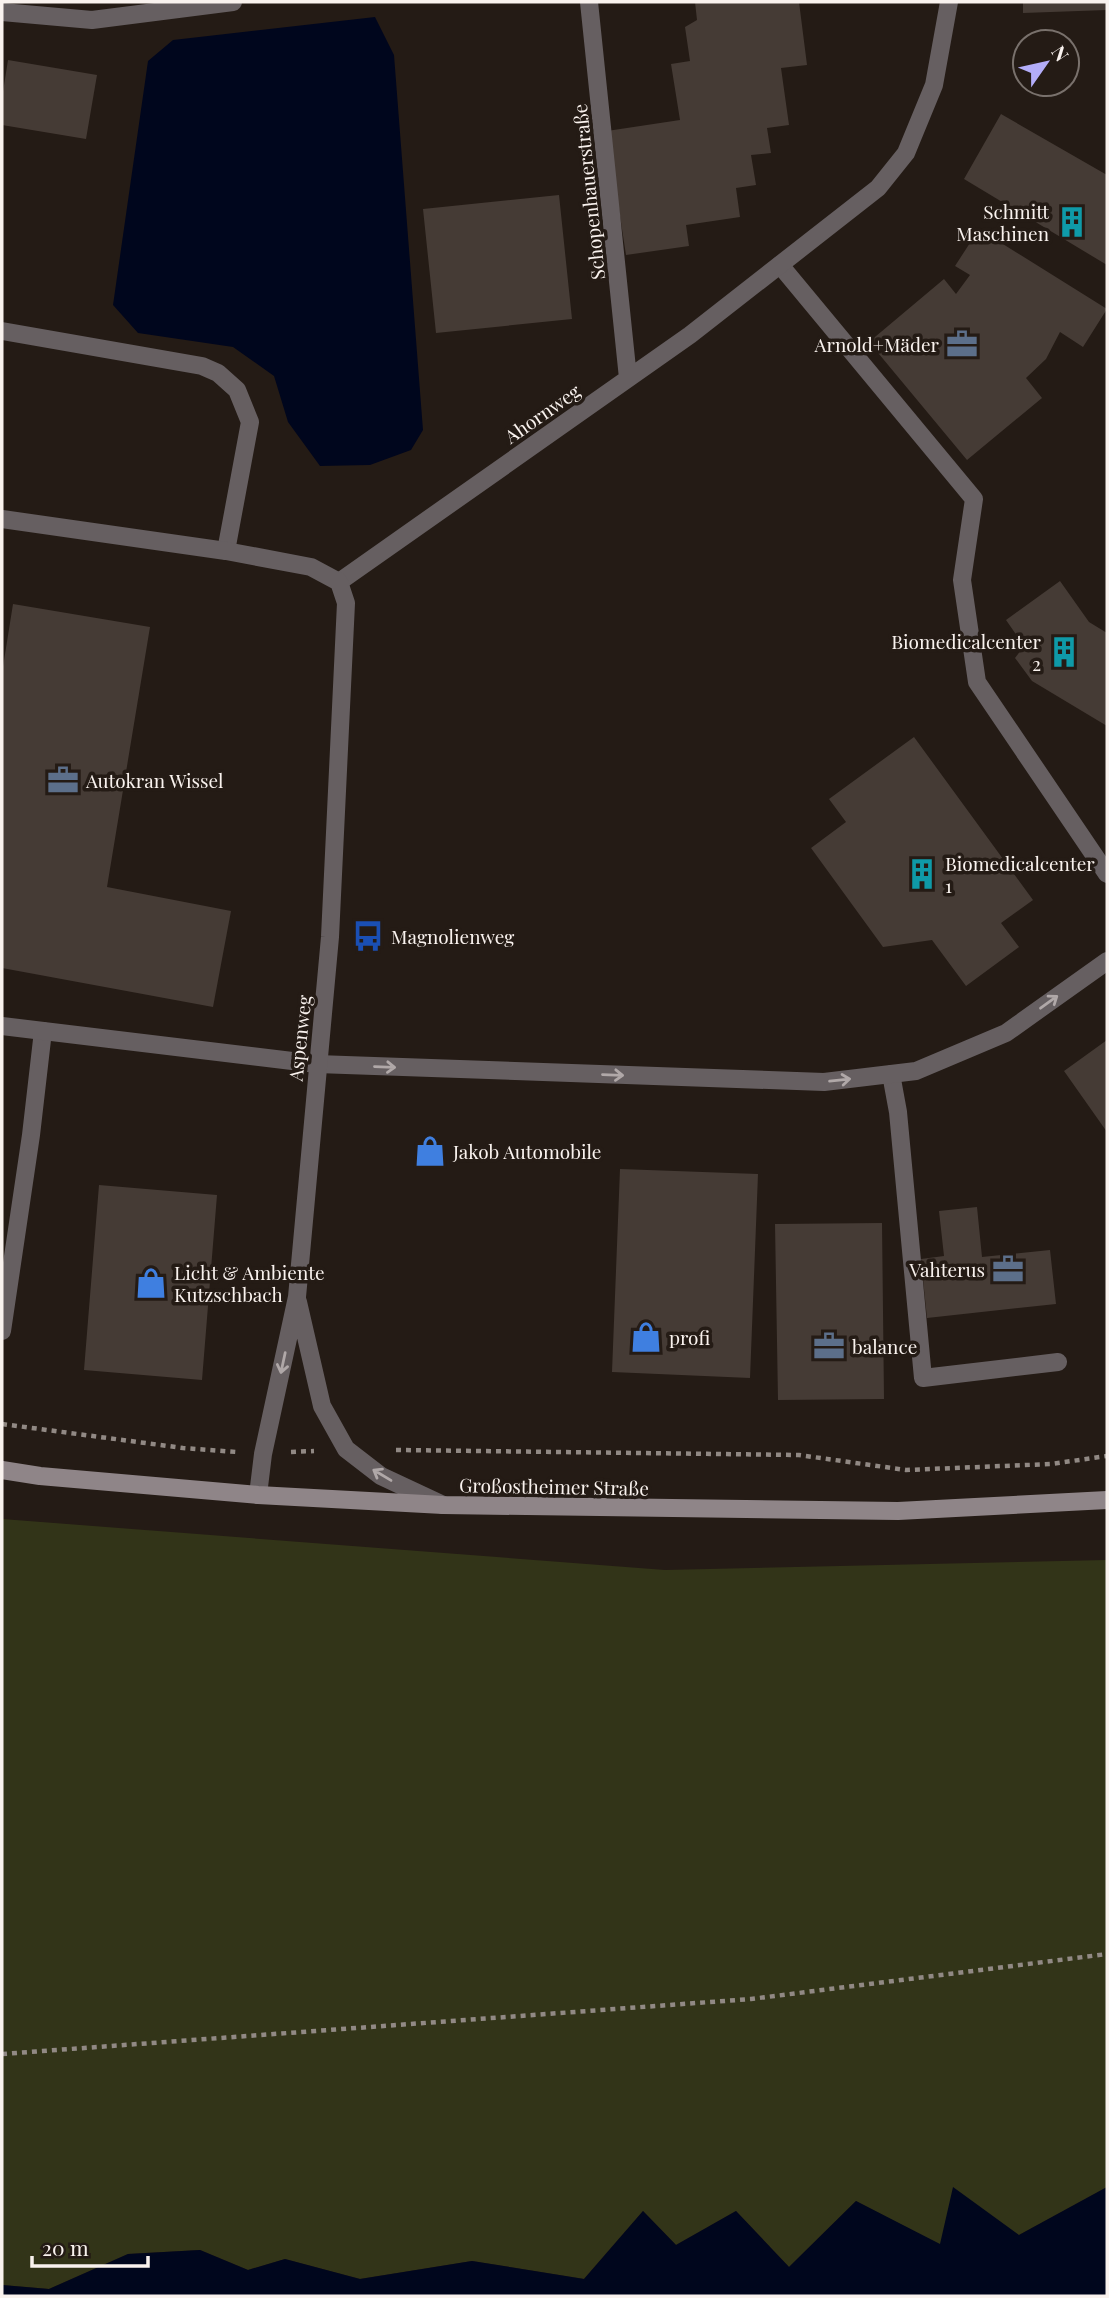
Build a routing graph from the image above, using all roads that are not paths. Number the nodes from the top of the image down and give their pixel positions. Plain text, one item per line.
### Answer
1 (233, 2) edge
2 (589, 2) edge
3 (949, 2) edge
4 (2, 12) edge
5 (780, 265) junction
6 (2, 331) edge
7 (628, 378) junction
8 (2, 519) edge
9 (226, 551) junction
10 (339, 582) junction
11 (1107, 874) edge
12 (1107, 961) edge
13 (2, 1026) edge
14 (43, 1031) junction
15 (317, 1064) junction
16 (891, 1074) junction
17 (297, 1297) junction
18 (2, 1331) edge
19 (1058, 1362) dead end
20 (2, 1470) edge
21 (258, 1495) junction
22 (1107, 1500) edge
23 (443, 1506) junction

1 - 4 street
2 - 7 street, Schopenhauerstraße
3 - 5 street, Ahornweg
5 - 7 street, Ahornweg
5 - 11 street
6 - 9 street
7 - 10 street, Ahornweg
8 - 9 street
9 - 10 street
10 - 15 street, Aspenweg
16 -> 12 street
13 - 14 street
14 - 15 street
14 - 18 street
15 -> 16 street
15 - 17 street, Aspenweg
16 - 19 street
17 -> 21 street, Aspenweg
23 -> 17 street
20 - 21 main road, Großostheimer Straße
21 - 23 main road, Großostheimer Straße
22 - 23 main road, Großostheimer Straße

